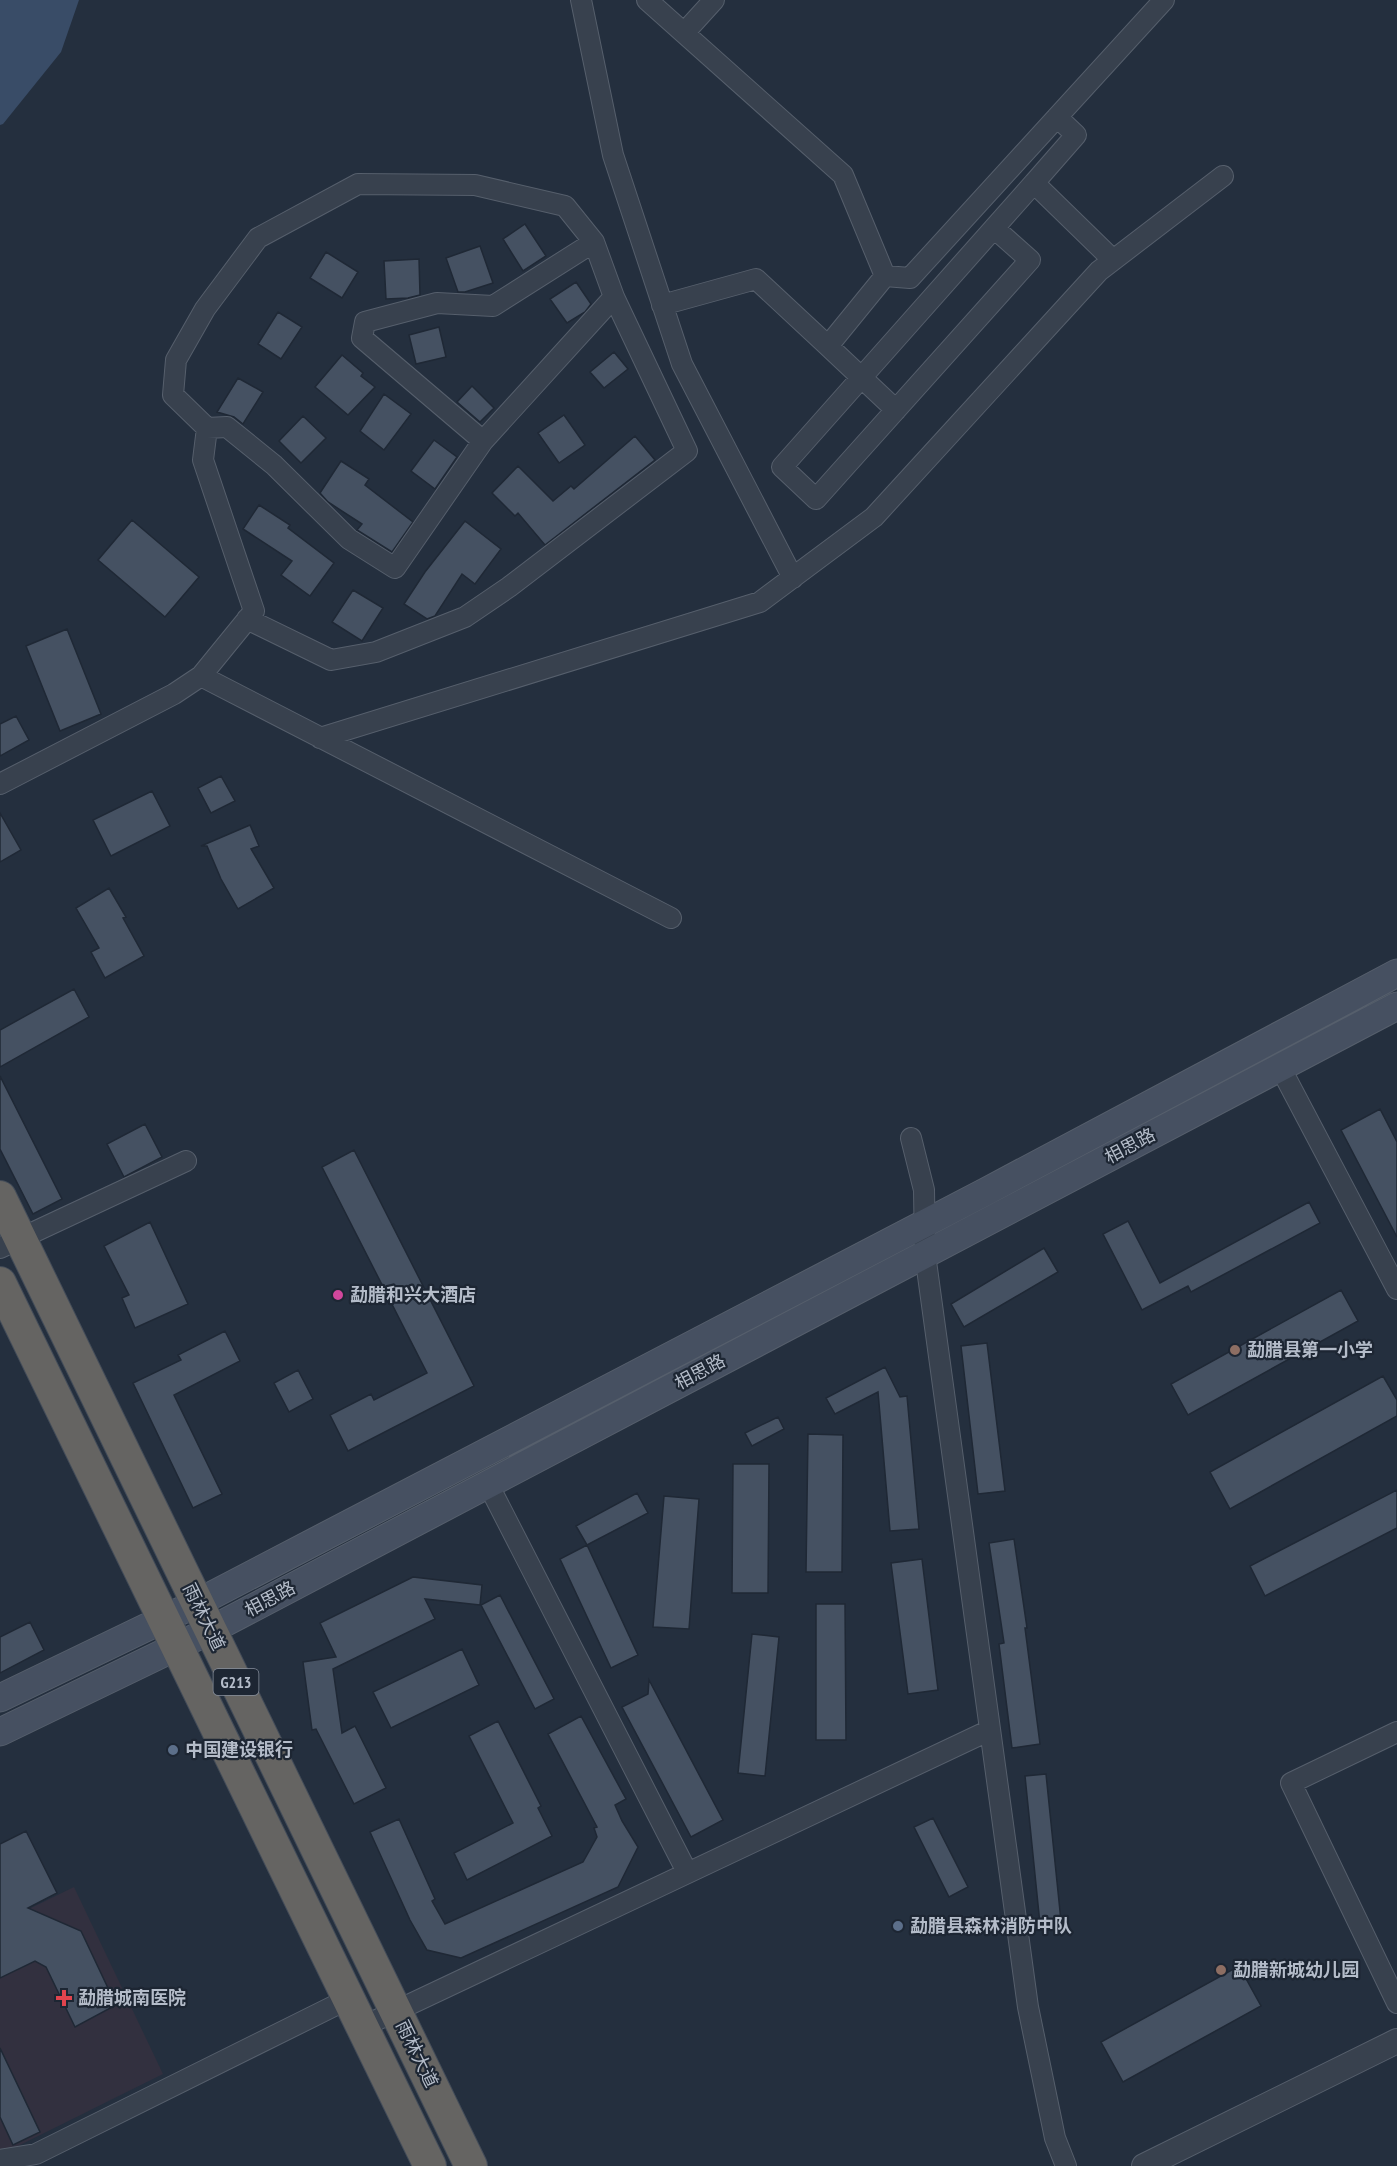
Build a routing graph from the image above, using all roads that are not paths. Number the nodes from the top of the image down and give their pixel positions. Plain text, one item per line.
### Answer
1 (581, 0) edge
2 (647, 0) edge
3 (714, 0) edge
4 (1156, 3) edge
5 (684, 33) junction
6 (1057, 117) junction
7 (1223, 176) dead end
8 (1034, 183) junction
9 (994, 228) junction
10 (594, 242) junction
11 (1113, 260) junction
12 (885, 276) junction
13 (614, 297) junction
14 (662, 305) junction
15 (828, 346) junction
16 (861, 378) junction
17 (896, 410) junction
18 (207, 428) junction
19 (483, 441) junction
20 (793, 578) junction
21 (247, 619) junction
22 (201, 676) junction
23 (320, 738) junction
24 (0, 784) edge
25 (671, 918) dead end
26 (1397, 973) edge
27 (1397, 1006) edge
28 (1280, 1067) junction
29 (910, 1138) dead end
30 (186, 1161) dead end
31 (0, 1197) edge
32 (925, 1223) junction
33 (10, 1243) edge
34 (925, 1254) junction
35 (0, 1283) edge
36 (1397, 1289) edge
37 (488, 1484) junction
38 (204, 1616) junction
39 (170, 1633) junction
40 (0, 1698) edge
41 (990, 1730) junction
42 (0, 1732) edge
43 (1397, 1732) edge
44 (687, 1872) junction
45 (348, 1999) junction
46 (1397, 2003) edge
47 (395, 2010) junction
48 (362, 2027) junction
49 (1397, 2041) edge
50 (0, 2160) edge
51 (430, 2166) edge
52 (471, 2166) edge
53 (1066, 2166) edge
54 (1144, 2166) edge

1 - 14 street
2 - 5 street
3 - 5 street
4 - 6 street
5 - 12 street
6 - 8 street
6 - 12 street
7 - 11 street
8 - 9 street
8 - 11 street
9 - 16 street
9 - 17 street
10 - 13 street
10 - 18 street
10 - 19 street
11 - 20 street
12 - 15 street
13 - 19 street
13 - 21 street
14 - 15 street
14 - 20 street
15 - 16 street
16 - 17 street
16 - 17 street
18 - 19 street
18 - 21 street
20 - 23 street
21 - 22 street
22 - 23 street
22 - 24 street
23 - 25 street
26 - 32 main road, 相思路
27 - 28 main road, 相思路
28 - 34 main road, 相思路
28 - 36 street
29 - 32 street
30 - 33 street
31 - 33 highway, 雨林大道 / G213
32 - 34 street
32 - 38 main road, 相思路
33 - 38 highway, 雨林大道 / G213
34 - 37 main road, 相思路
34 - 41 street
35 - 39 highway, 雨林大道 / G213
37 - 38 main road, 相思路
37 - 44 street
38 - 39 main road, 相思路
38 - 47 highway, 雨林大道 / G213
39 - 40 main road, 相思路
39 - 42 main road, 相思路
39 - 45 highway, 雨林大道 / G213
41 - 44 street
41 - 53 street
43 - 46 street
44 - 47 street
45 - 48 highway, 雨林大道 / G213
45 - 50 street
47 - 48 street
47 - 52 highway, 雨林大道 / G213
48 - 51 highway, 雨林大道 / G213
49 - 54 street

